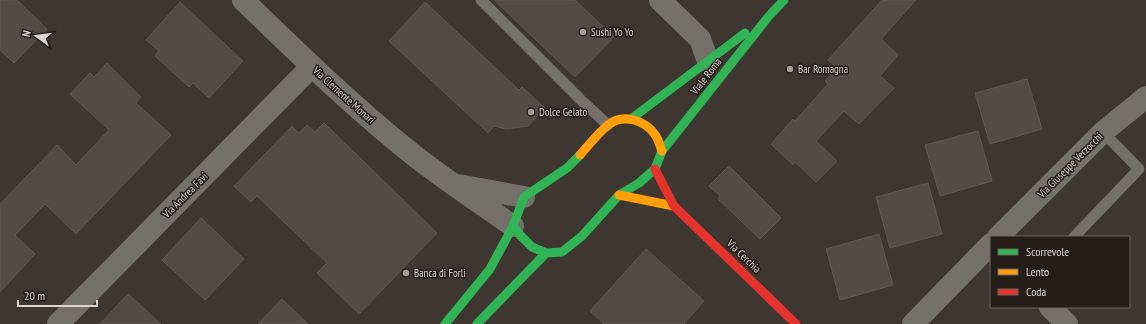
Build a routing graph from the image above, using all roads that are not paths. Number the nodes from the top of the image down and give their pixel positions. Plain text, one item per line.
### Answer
1 (243, 0) edge
2 (481, 0) edge
3 (660, 0) edge
4 (784, 0) edge
5 (769, 16) junction
6 (708, 60) junction
7 (312, 66) junction
8 (1146, 97) edge
9 (631, 119) junction
10 (608, 125) junction
11 (1103, 132) junction
12 (662, 151) junction
13 (656, 169) junction
14 (451, 184) junction
15 (620, 195) junction
16 (524, 197) junction
17 (674, 206) junction
18 (513, 226) junction
19 (1001, 236) edge
20 (1075, 236) edge
21 (990, 247) edge
22 (546, 253) junction
23 (1051, 308) edge
24 (58, 324) edge
25 (446, 324) edge
26 (477, 324) edge
27 (796, 324) edge
28 (913, 324) edge
29 (1067, 324) edge

1 - 7 street, Via Clemente Monari
2 - 10 lane
3 - 6 street
4 - 5 main road, Viale Roma
5 - 6 main road, Viale Roma
5 - 12 main road, Viale Roma
6 - 9 main road, Viale Roma
7 - 14 street, Via Clemente Monari
7 - 24 street, Via Andrea Favi
8 - 11 street, Via Giuseppe Verzocchi
9 - 10 main road
9 - 12 main road
10 - 16 main road
11 - 19 street, Via Giuseppe Verzocchi
11 - 20 lane
12 - 13 main road, Viale Roma
13 - 15 main road
13 - 17 main road, Via Cerchia
14 - 16 street, Via Clemente Monari
14 - 18 street, Via Clemente Monari
15 - 17 main road
15 - 22 main road
16 - 18 main road
17 - 27 main road, Via Cerchia
18 - 22 main road
18 - 25 main road
21 - 28 street, Via Giuseppe Verzocchi
22 - 26 main road
23 - 29 street

